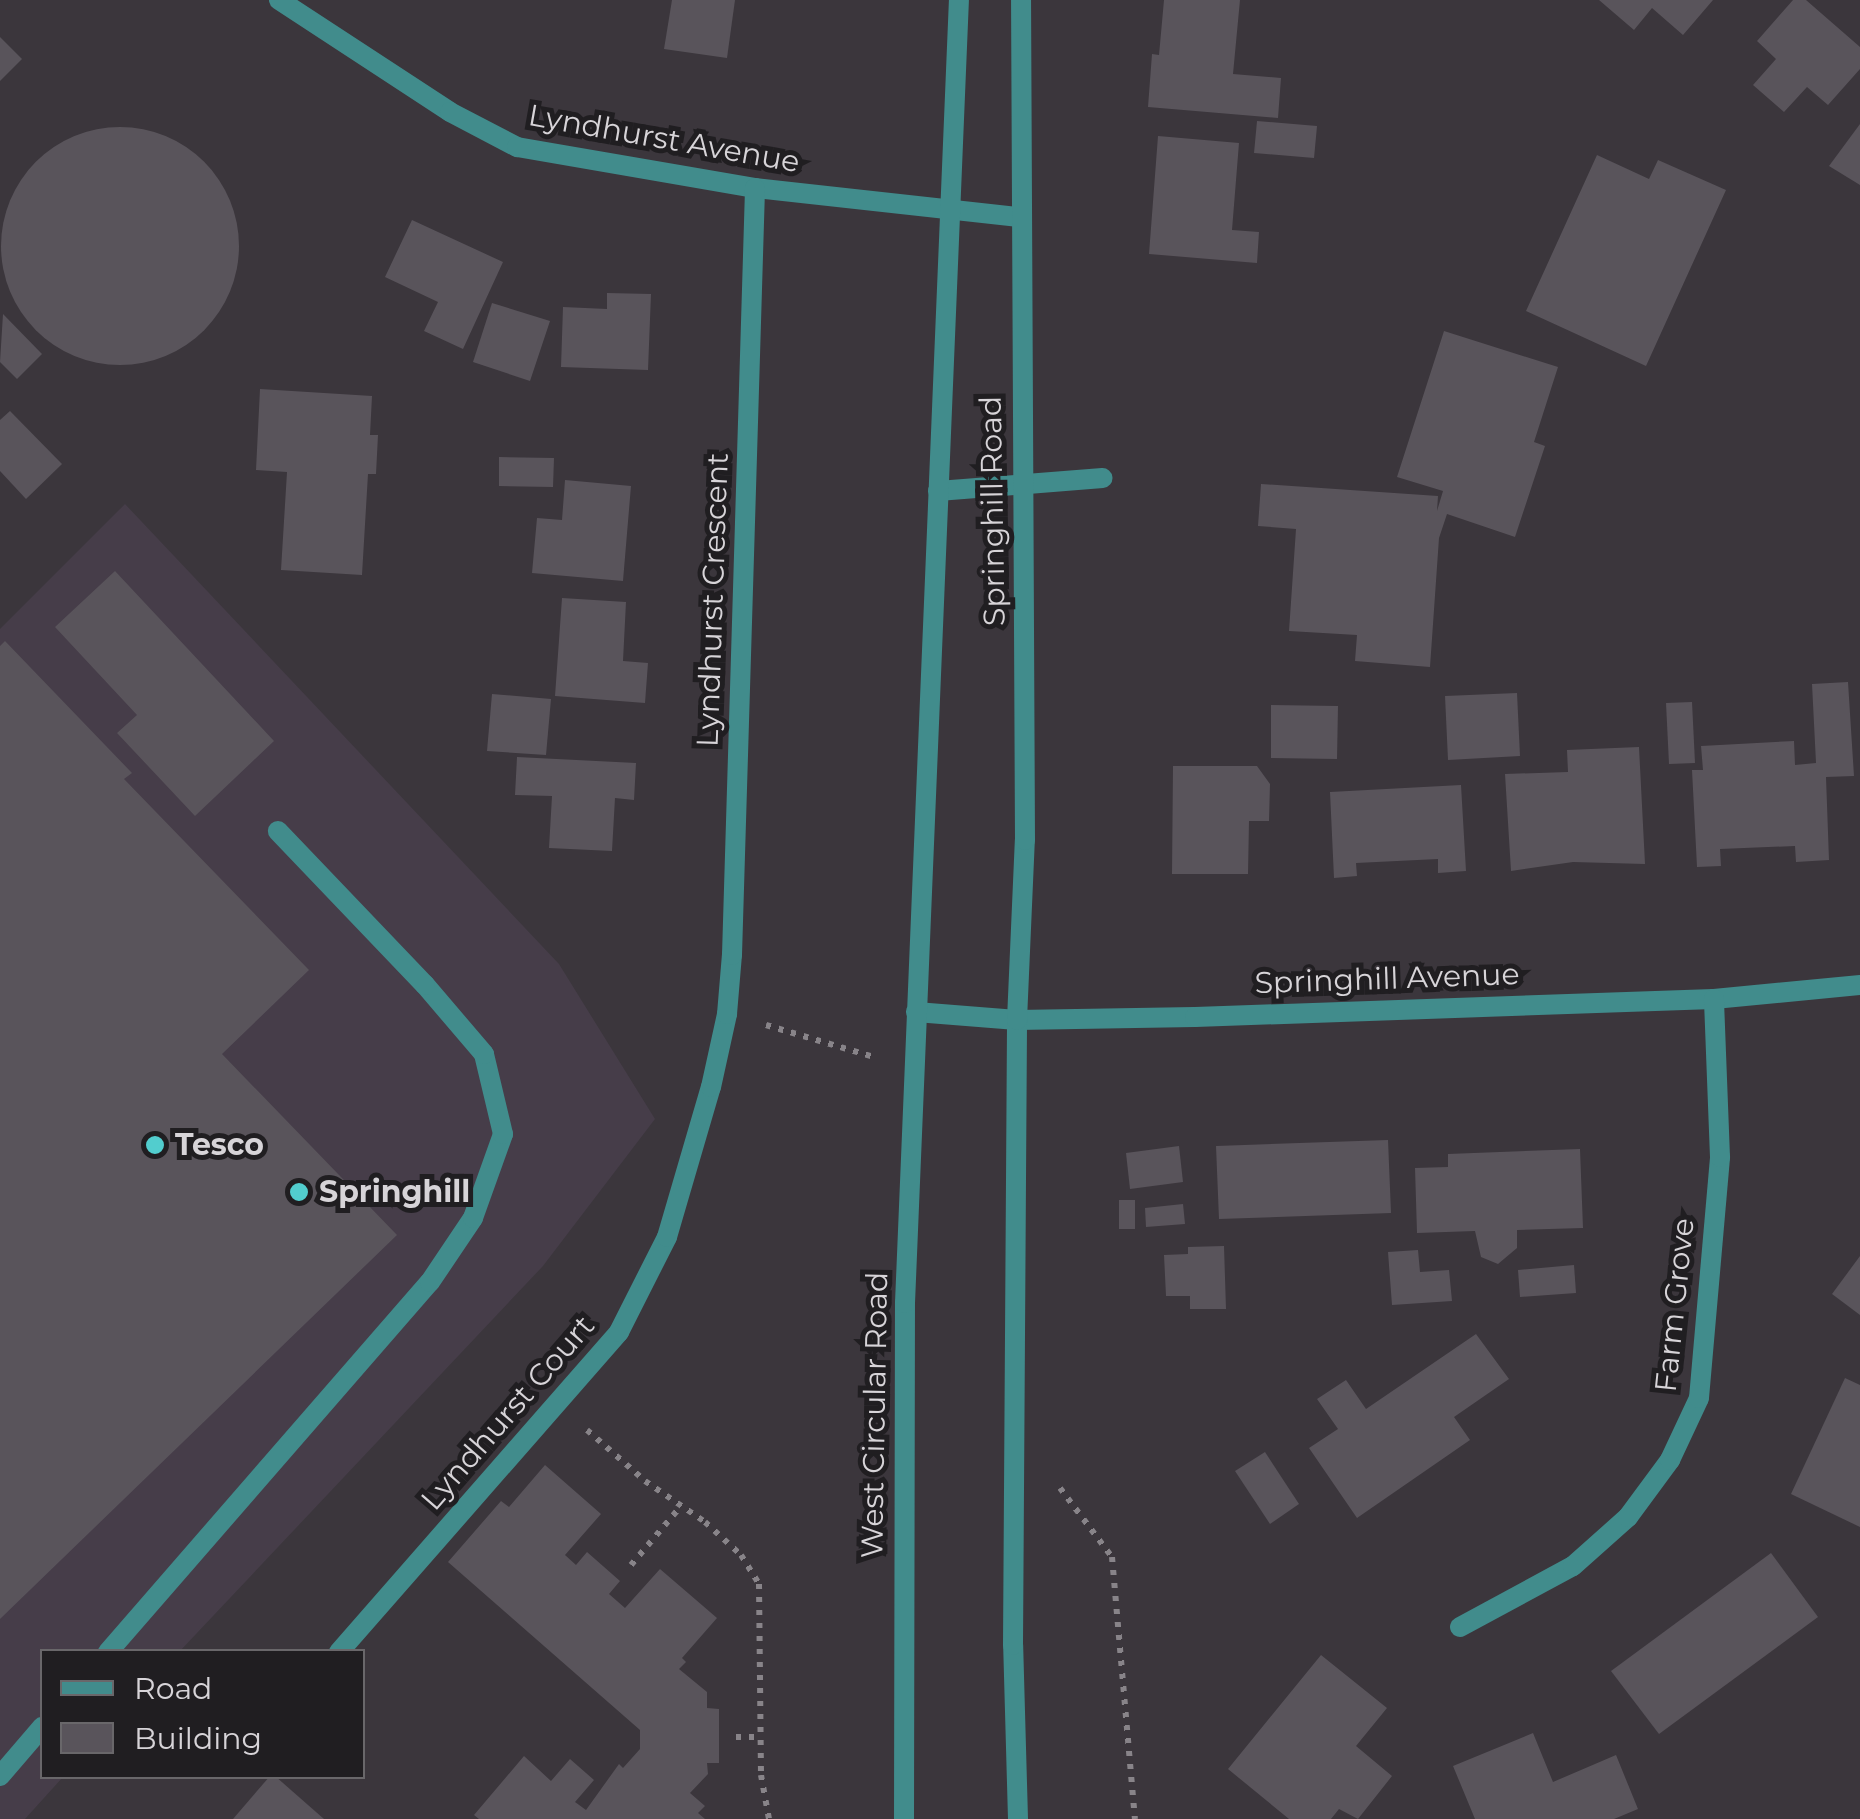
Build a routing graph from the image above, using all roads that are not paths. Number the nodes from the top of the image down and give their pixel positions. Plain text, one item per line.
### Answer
1 (279, 0) edge
2 (959, 0) edge
3 (1021, 0) edge
4 (755, 188) junction
5 (951, 211) junction
6 (1019, 217) junction
7 (1102, 478) dead end
8 (1022, 486) junction
9 (938, 491) junction
10 (278, 830) dead end
11 (1860, 985) edge
12 (1714, 999) junction
13 (916, 1012) junction
14 (727, 1014) joint
15 (1017, 1020) junction
16 (1460, 1627) dead end
17 (111, 1649) edge
18 (341, 1649) edge
19 (40, 1729) edge
20 (0, 1776) edge
21 (904, 1819) edge
22 (1018, 1819) edge

1 - 4 street, Lyndhurst Avenue
2 - 5 street, Springhill Road
3 - 6 street, Springhill Road
4 - 5 street, Lyndhurst Avenue
4 - 14 street, Lyndhurst Crescent
5 - 6 street, Lyndhurst Avenue
5 - 9 street, Springhill Road
6 - 8 street, Springhill Road
7 - 8 street
8 - 9 street
8 - 15 street, Springhill Road
9 - 13 street, Springhill Road
10 - 17 street
11 - 12 street, Springhill Avenue
12 - 15 street, Springhill Avenue
12 - 16 street, Farm Grove
13 - 15 street, Springhill Avenue
13 - 21 street, West Circular Road
14 - 18 street, Lyndhurst Court
15 - 22 street
19 - 20 street

